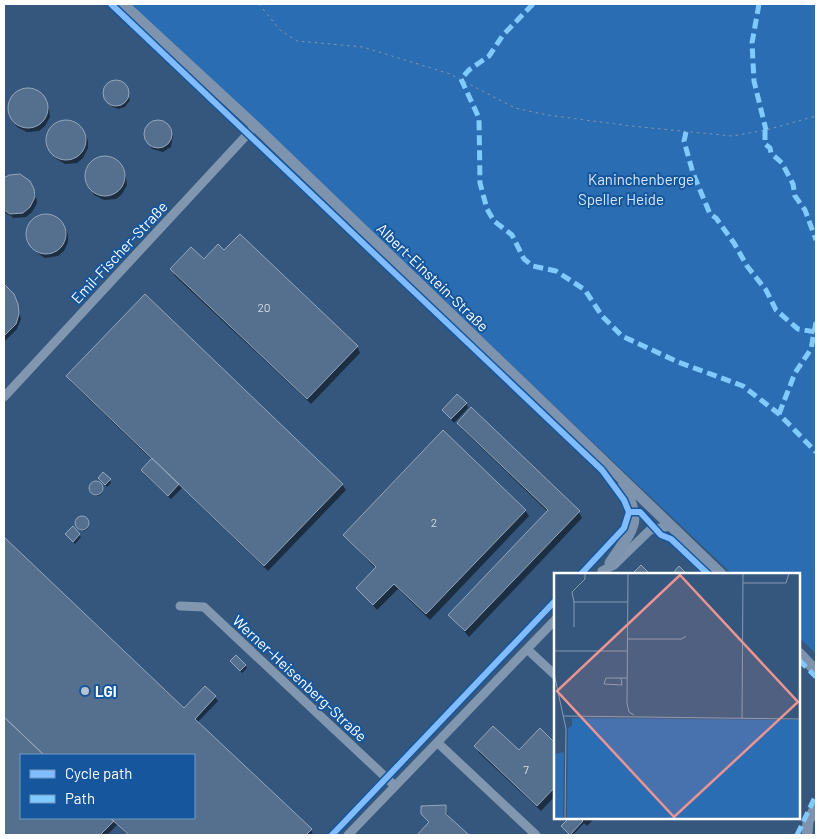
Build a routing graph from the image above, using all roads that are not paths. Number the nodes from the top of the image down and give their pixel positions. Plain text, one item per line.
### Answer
1 (123, 4) edge
2 (255, 126) junction
3 (4, 397) edge
4 (618, 474) junction
5 (658, 515) junction
6 (670, 526) junction
7 (604, 569) edge
8 (720, 573) edge
9 (180, 606) dead end
10 (554, 621) edge
11 (800, 647) edge
12 (527, 649) junction
13 (800, 654) edge
14 (814, 661) edge
15 (553, 670) edge
16 (816, 671) edge
17 (438, 743) junction
18 (395, 786) junction
19 (816, 807) edge
20 (816, 818) edge
21 (348, 835) edge
22 (536, 835) edge
23 (806, 835) edge

1 - 2 main road, Albert-Einstein-Straße
2 - 3 street, Emil-Fischer-Straße
2 - 4 main road, Albert-Einstein-Straße
4 - 5 main road, Albert-Einstein-Straße
4 - 7 main road
5 - 6 main road, Albert-Einstein-Straße
5 - 7 street
6 - 7 street
6 - 8 main road, Albert-Einstein-Straße
9 - 18 street, Werner-Heisenberg-Straße
10 - 12 street
11 - 14 main road
12 - 15 street
12 - 17 street
13 - 16 main road
17 - 18 street
17 - 22 street
18 - 21 street
19 - 23 main road
20 - 23 main road

